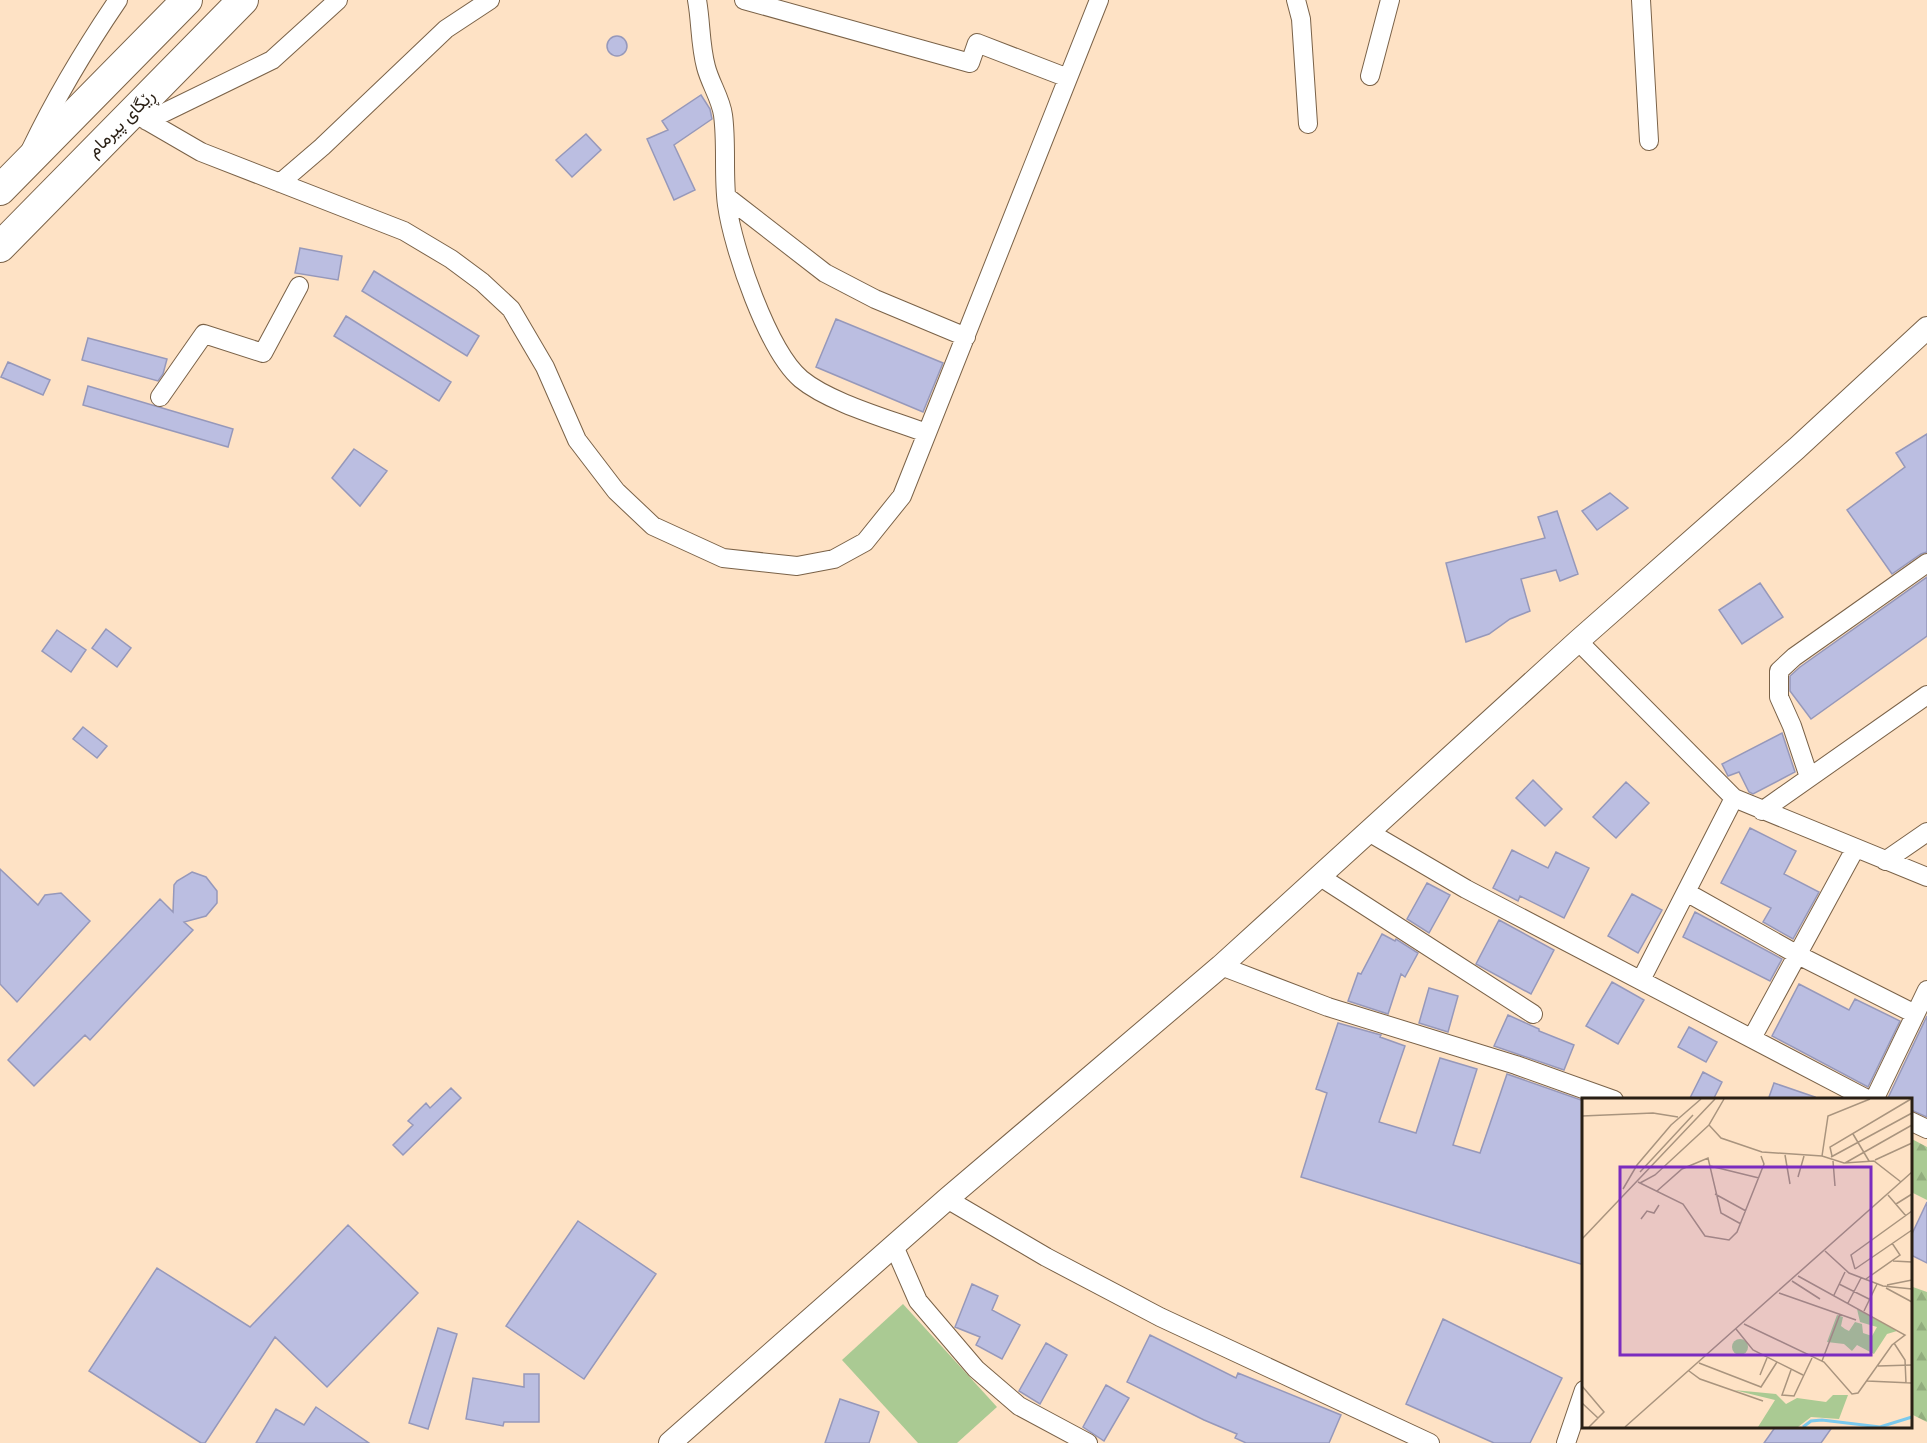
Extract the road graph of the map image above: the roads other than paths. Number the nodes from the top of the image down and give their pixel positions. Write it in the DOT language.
graph roads {
  1 [pos="118,0"];
  2 [pos="187,0"];
  3 [pos="243,0"];
  4 [pos="338,0"];
  5 [pos="490,0"];
  6 [pos="697,0"];
  7 [pos="744,0"];
  8 [pos="1099,0"];
  9 [pos="1296,0"];
  10 [pos="1390,0"];
  11 [pos="1641,0"];
  12 [pos="1370,76"];
  13 [pos="1068,78"];
  14 [pos="140,117"];
  15 [pos="1308,124"];
  16 [pos="1649,141"];
  17 [pos="23,166"];
  18 [pos="280,183"];
  19 [pos="0,190"];
  20 [pos="727,197"];
  21 [pos="0,247"];
  22 [pos="298,286"];
  23 [pos="1927,328"];
  24 [pos="966,337"];
  25 [pos="160,397"];
  26 [pos="926,433"];
  27 [pos="1927,562"];
  28 [pos="1578,641"];
  29 [pos="1927,695"];
  30 [pos="1809,777"];
  31 [pos="1734,798"];
  32 [pos="1762,811"];
  33 [pos="1367,831"];
  34 [pos="1927,832"];
  35 [pos="1855,849"];
  36 [pos="1885,861"];
  37 [pos="1319,876"];
  38 [pos="1927,877"];
  39 [pos="1686,892"];
  40 [pos="1798,955"];
  41 [pos="1221,966"];
  42 [pos="1641,980"];
  43 [pos="1927,990"];
  44 [pos="1533,1014"];
  45 [pos="1915,1014"];
  46 [pos="1752,1038"];
  47 [pos="1608,1098"];
  48 [pos="1868,1098"];
  49 [pos="1873,1098"];
  50 [pos="1912,1122"];
  51 [pos="1927,1129"];
  52 [pos="947,1199"];
  53 [pos="894,1246"];
  54 [pos="1582,1396"];
  55 [pos="670,1443"];
  56 [pos="1088,1443"];
  57 [pos="1430,1443"];
  58 [pos="1566,1443"];
  1 -- 17 [label="street"];
  2 -- 17 [label="highway"];
  3 -- 14 [label="highway, ڕێگای پیرمام"];
  4 -- 14 [label="street"];
  5 -- 18 [label="street"];
  6 -- 20 [label="street"];
  7 -- 13 [label="street"];
  8 -- 13 [label="street"];
  9 -- 15 [label="street"];
  10 -- 12 [label="street"];
  11 -- 16 [label="street"];
  13 -- 24 [label="street"];
  14 -- 18 [label="street"];
  14 -- 21 [label="highway, ڕێگای پیرمام"];
  17 -- 19 [label="highway"];
  18 -- 26 [label="street"];
  20 -- 24 [label="street"];
  20 -- 26 [label="street"];
  22 -- 25 [label="street"];
  23 -- 28 [label="street"];
  24 -- 26 [label="street"];
  27 -- 30 [label="street"];
  28 -- 31 [label="street"];
  28 -- 33 [label="street"];
  29 -- 30 [label="street"];
  30 -- 32 [label="street"];
  31 -- 32 [label="street"];
  31 -- 39 [label="street"];
  32 -- 35 [label="street"];
  33 -- 37 [label="street"];
  33 -- 42 [label="street"];
  34 -- 36 [label="street"];
  35 -- 36 [label="street"];
  35 -- 40 [label="street"];
  36 -- 38 [label="street"];
  37 -- 41 [label="street"];
  37 -- 44 [label="street"];
  39 -- 40 [label="street"];
  39 -- 42 [label="street"];
  40 -- 45 [label="street"];
  40 -- 46 [label="street"];
  41 -- 47 [label="street"];
  41 -- 52 [label="street"];
  42 -- 46 [label="street"];
  43 -- 45 [label="street"];
  45 -- 49 [label="street"];
  46 -- 48 [label="street"];
  50 -- 51 [label="street"];
  52 -- 53 [label="street"];
  52 -- 57 [label="street"];
  53 -- 55 [label="street"];
  53 -- 56 [label="street"];
  54 -- 58 [label="street"];
}
